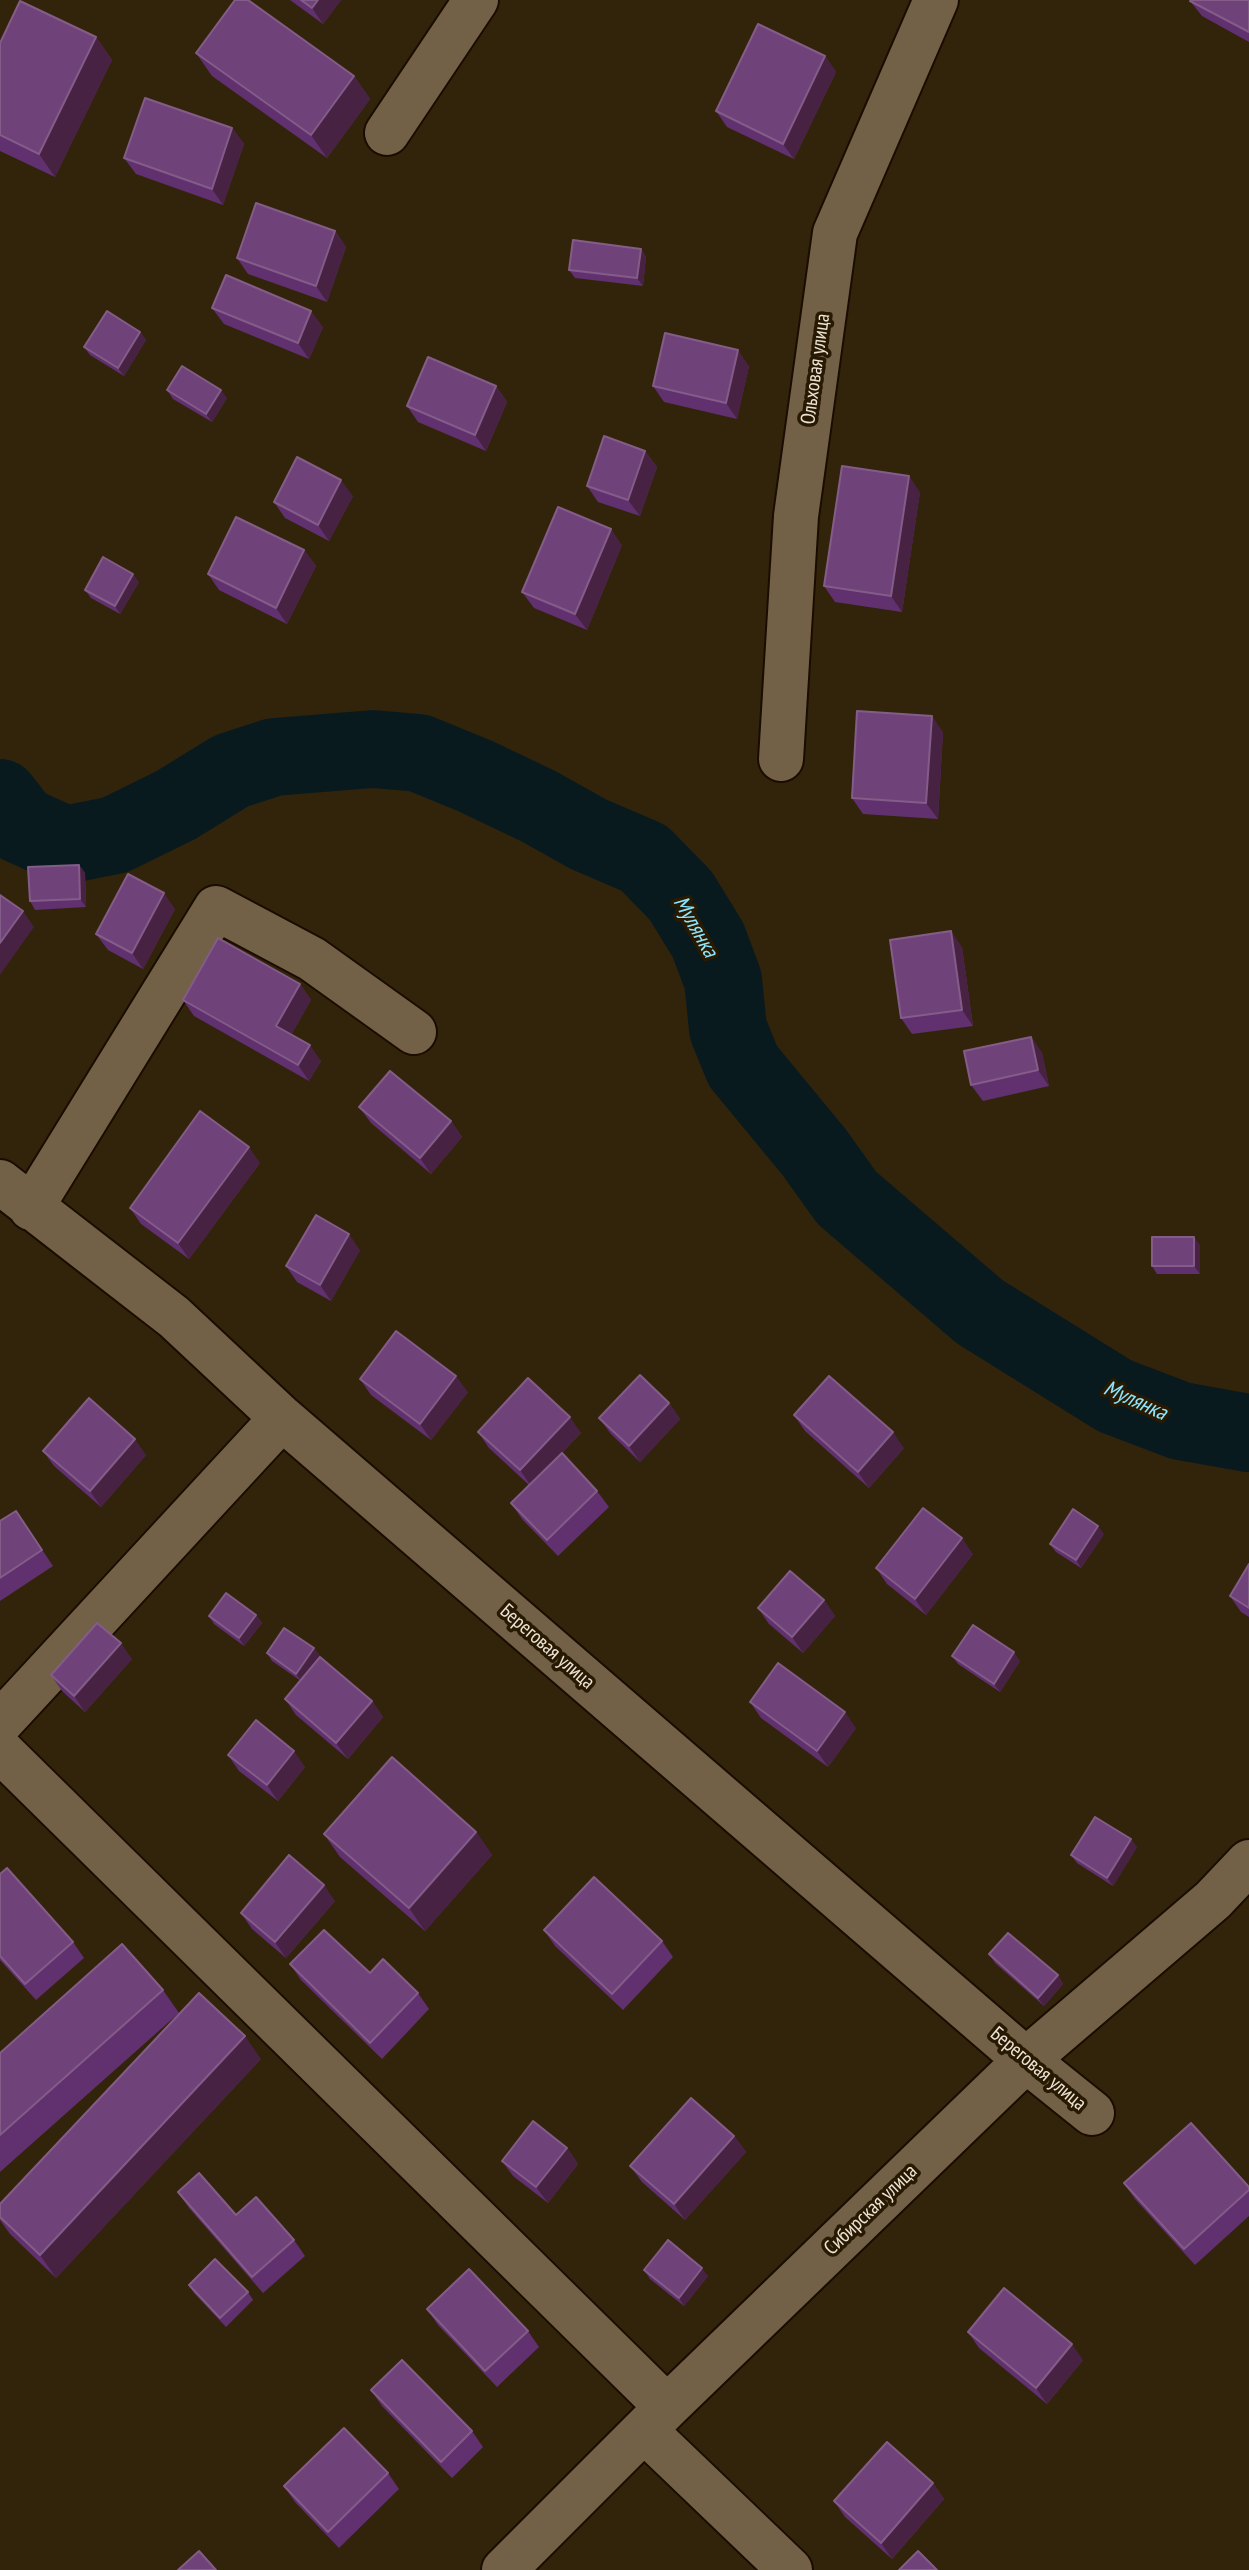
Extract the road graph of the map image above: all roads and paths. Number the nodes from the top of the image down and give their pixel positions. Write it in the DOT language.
graph roads {
  1 [pos="476,0"];
  2 [pos="936,0"];
  3 [pos="387,133"];
  4 [pos="781,759"];
  5 [pos="414,1032"];
  6 [pos="15,1195"];
  7 [pos="282,1418"];
  8 [pos="0,1723"];
  9 [pos="0,1750"];
  10 [pos="1249,1862"];
  11 [pos="1026,2060"];
  12 [pos="1092,2113"];
  13 [pos="656,2419"];
  14 [pos="504,2570"];
  15 [pos="790,2570"];
  1 -- 3 [label="street"];
  2 -- 4 [label="street, Ольховая улица"];
  5 -- 6 [label="street"];
  6 -- 7 [label="street, Береговая улица"];
  7 -- 8 [label="street"];
  7 -- 11 [label="street, Береговая улица"];
  9 -- 13 [label="street"];
  10 -- 11 [label="street, Сибирская улица"];
  11 -- 12 [label="street, Береговая улица"];
  11 -- 13 [label="street, Сибирская улица"];
  13 -- 14 [label="street, Сибирская улица"];
  13 -- 15 [label="street"];
}
